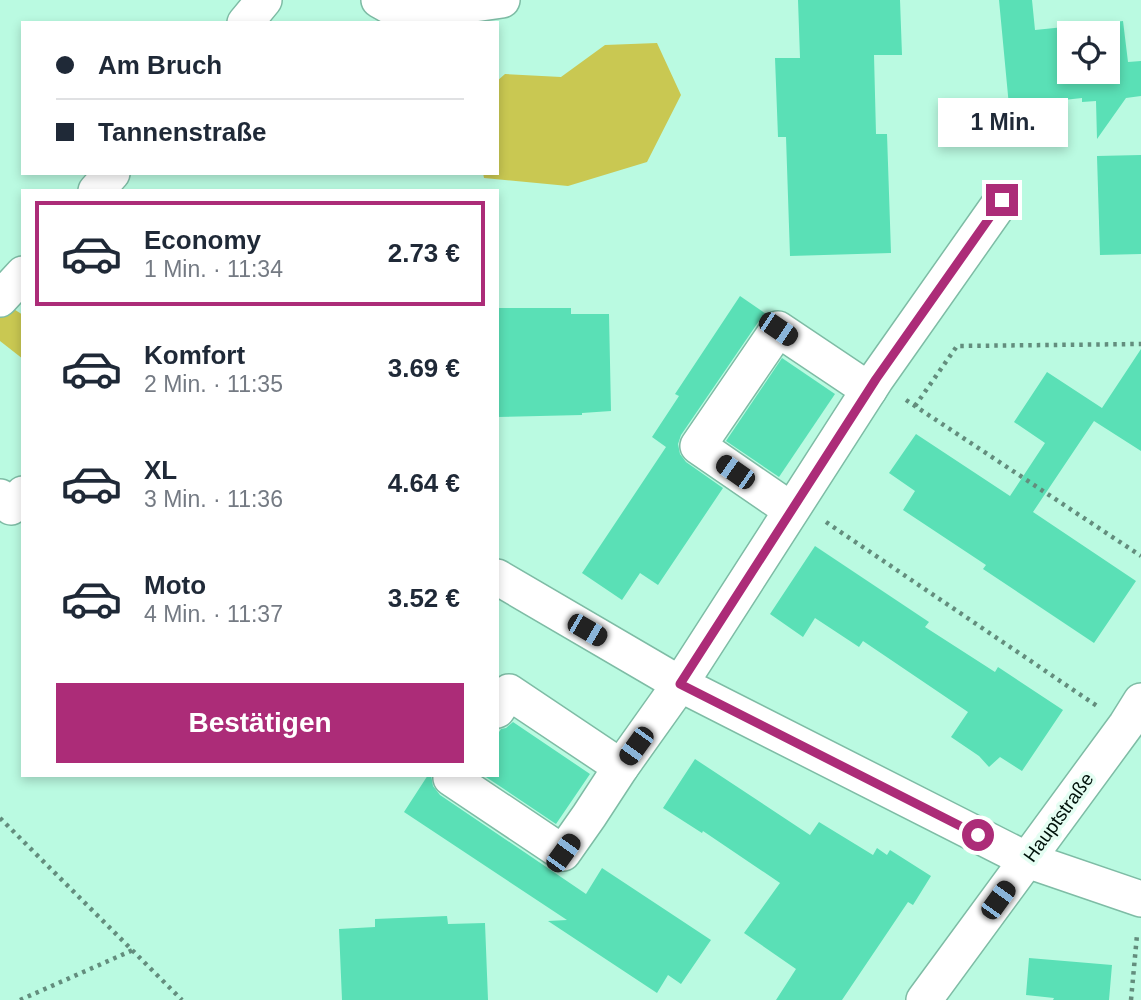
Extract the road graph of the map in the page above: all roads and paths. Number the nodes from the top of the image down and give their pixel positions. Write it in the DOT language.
graph roads {
  1 [pos="379,0"];
  2 [pos="502,0"];
  3 [pos="110,175"];
  4 [pos="98,189"];
  5 [pos="1002,200"];
  6 [pos="1141,344"];
  7 [pos="873,385"];
  8 [pos="915,407"];
  9 [pos="21,496"];
  10 [pos="0,497"];
  11 [pos="793,506"];
  12 [pos="1141,556"];
  13 [pos="499,578"];
  14 [pos="680,684"];
  15 [pos="499,707"];
  16 [pos="1133,713"];
  17 [pos="621,767"];
  18 [pos="452,777"];
  19 [pos="0,818"];
  20 [pos="1027,860"];
  21 [pos="1140,899"];
  22 [pos="133,950"];
  23 [pos="20,1000"];
  24 [pos="183,1000"];
  25 [pos="924,1000"];
  26 [pos="1131,1000"];
  1 -- 2 [label="street"];
  3 -- 4 [label="street"];
  5 -- 7 [label="street"];
  6 -- 8 [label="path"];
  7 -- 8 [label="path"];
  7 -- 11 [label="street"];
  7 -- 11 [label="street"];
  8 -- 12 [label="path"];
  9 -- 10 [label="street"];
  11 -- 14 [label="street"];
  11 -- 16 [label="path"];
  13 -- 14 [label="street"];
  14 -- 17 [label="street"];
  14 -- 20 [label="street"];
  15 -- 17 [label="street"];
  16 -- 20 [label="street, Hauptstraße"];
  17 -- 18 [label="street"];
  19 -- 22 [label="path"];
  20 -- 21 [label="street"];
  20 -- 25 [label="street, Hauptstraße"];
  21 -- 26 [label="path"];
  22 -- 23 [label="path"];
  22 -- 24 [label="path"];
}
